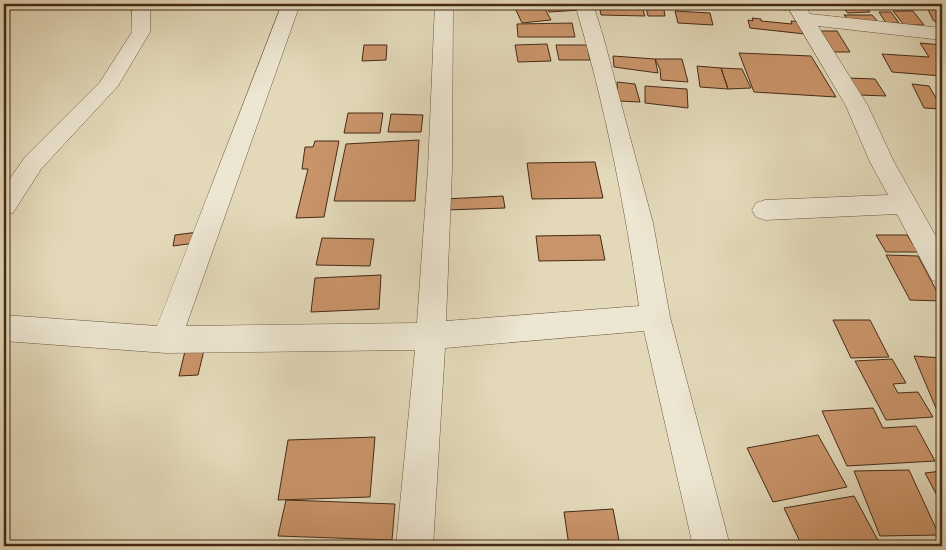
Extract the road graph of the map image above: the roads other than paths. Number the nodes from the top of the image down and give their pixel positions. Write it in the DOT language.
graph roads {
  1 [pos="141,4"];
  2 [pos="291,4"];
  3 [pos="444,4"];
  4 [pos="584,4"];
  5 [pos="800,11"];
  6 [pos="942,34"];
  7 [pos="904,204"];
  8 [pos="4,206"];
  9 [pos="765,210"];
  10 [pos="942,272"];
  11 [pos="655,317"];
  12 [pos="4,328"];
  13 [pos="431,336"];
  14 [pos="166,340"];
  15 [pos="415,546"];
  16 [pos="712,546"];
  1 -- 8 [label="street"];
  2 -- 14 [label="street"];
  3 -- 13 [label="street"];
  4 -- 11 [label="street"];
  5 -- 6 [label="street"];
  5 -- 7 [label="street"];
  7 -- 9 [label="street"];
  7 -- 10 [label="street"];
  11 -- 13 [label="street"];
  11 -- 16 [label="street"];
  12 -- 14 [label="street"];
  13 -- 14 [label="street"];
  13 -- 15 [label="street"];
}
